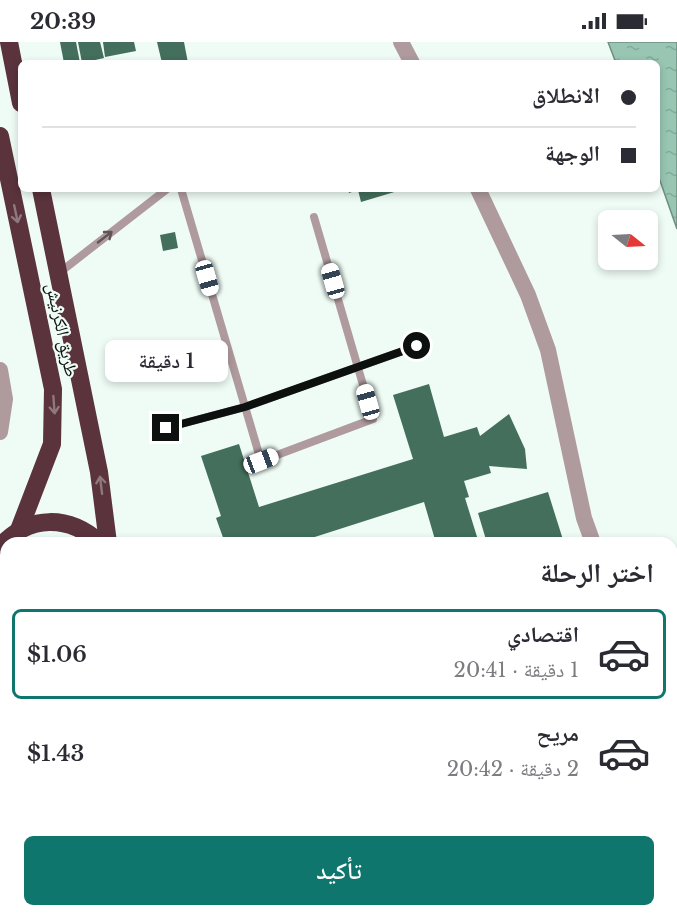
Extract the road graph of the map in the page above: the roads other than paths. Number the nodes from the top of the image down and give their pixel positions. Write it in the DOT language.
graph roads {
  1 [pos="9,42"];
  2 [pos="401,42"];
  3 [pos="410,60"];
  4 [pos="18,88"];
  5 [pos="0,136"];
  6 [pos="42,192"];
  7 [pos="163,192"];
  8 [pos="182,192"];
  9 [pos="479,192"];
  10 [pos="314,217"];
  11 [pos="59,273"];
  12 [pos="417,346"];
  13 [pos="357,367"];
  14 [pos="0,370"];
  15 [pos="245,407"];
  16 [pos="166,428"];
  17 [pos="0,432"];
  18 [pos="19,530"];
  19 [pos="11,537"];
  20 [pos="94,537"];
  21 [pos="107,537"];
  22 [pos="591,537"];
  1 -- 4 [label="highway"];
  2 -- 3 [label="street"];
  5 -- 18 [label="highway, طريق الكرنيش, one-way"];
  6 -- 11 [label="highway, طريق الكرنيش"];
  11 -- 7 [label="lane, one-way"];
  8 -- 15 [label="lane"];
  9 -- 22 [label="street"];
  10 -- 13 [label="lane"];
  21 -- 11 [label="highway, طريق الكرنيش, one-way"];
  12 -- 13 [label="lane"];
  13 -- 15 [label="lane"];
  13 -- 15 [label="lane"];
  14 -- 17 [label="street"];
  15 -- 16 [label="lane"];
  18 -- 19 [label="highway"];
  18 -- 20 [label="highway"];
}
